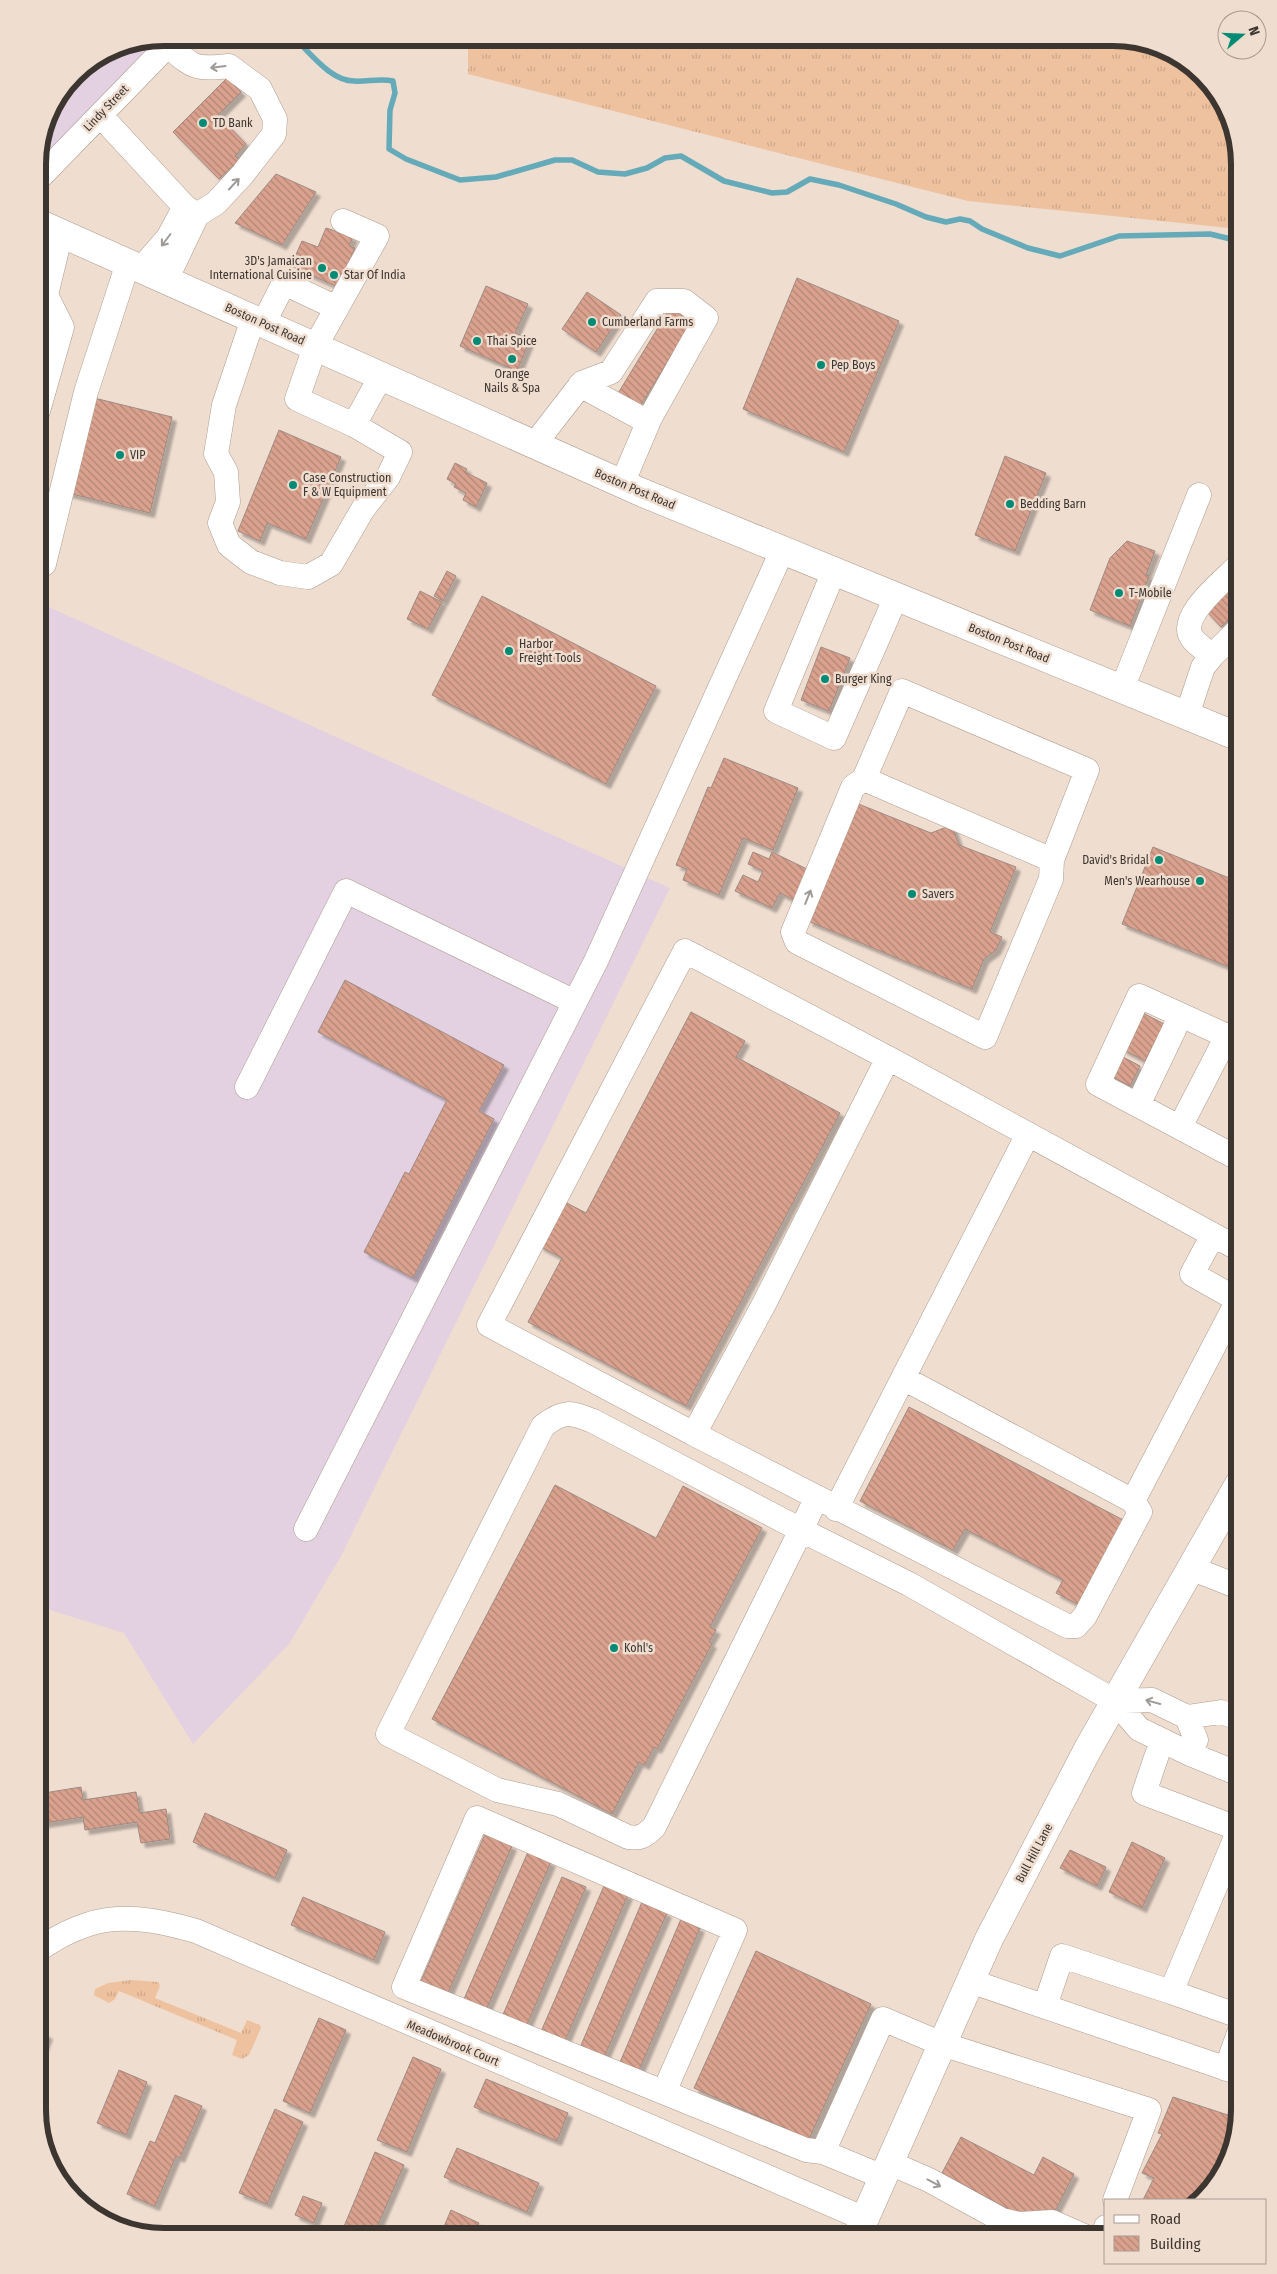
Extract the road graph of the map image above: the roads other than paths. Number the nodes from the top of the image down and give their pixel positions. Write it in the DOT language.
graph roads {
  1 [pos="166,46"];
  2 [pos="175,46"];
  3 [pos="100,115"];
  4 [pos="47,170"];
  5 [pos="191,211"];
  6 [pos="343,221"];
  7 [pos="50,228"];
  8 [pos="135,266"];
  9 [pos="47,279"];
  10 [pos="166,280"];
  11 [pos="47,297"];
  12 [pos="337,308"];
  13 [pos="258,321"];
  14 [pos="315,346"];
  15 [pos="381,376"];
  16 [pos="47,380"];
  17 [pos="580,385"];
  18 [pos="648,422"];
  19 [pos="354,425"];
  20 [pos="534,445"];
  21 [pos="622,484"];
  22 [pos="1199,495"];
  23 [pos="782,551"];
  24 [pos="47,553"];
  25 [pos="834,571"];
  26 [pos="1231,574"];
  27 [pos="896,597"];
  28 [pos="1231,638"];
  29 [pos="1212,656"];
  30 [pos="1122,688"];
  31 [pos="1188,716"];
  32 [pos="1231,733"];
  33 [pos="864,778"];
  34 [pos="1052,860"];
  35 [pos="575,1002"];
  36 [pos="1181,1015"];
  37 [pos="1231,1033"];
  38 [pos="1231,1038"];
  39 [pos="888,1058"];
  40 [pos="247,1087"];
  41 [pos="1138,1105"];
  42 [pos="1180,1127"];
  43 [pos="1028,1134"];
  44 [pos="1231,1154"];
  45 [pos="1213,1235"];
  46 [pos="1231,1244"];
  47 [pos="1231,1296"];
  48 [pos="1231,1313"];
  49 [pos="903,1378"];
  50 [pos="694,1434"];
  51 [pos="816,1499"];
  52 [pos="1133,1500"];
  53 [pos="1231,1500"];
  54 [pos="836,1509"];
  55 [pos="306,1529"];
  56 [pos="800,1530"];
  57 [pos="1193,1569"];
  58 [pos="1231,1584"];
  59 [pos="1115,1701"];
  60 [pos="1231,1715"];
  61 [pos="1187,1717"];
  62 [pos="1162,1740"];
  63 [pos="1190,1754"];
  64 [pos="1231,1770"];
  65 [pos="1231,1826"];
  66 [pos="1231,1850"];
  67 [pos="46,1944"];
  68 [pos="970,1981"];
  69 [pos="1170,1992"];
  70 [pos="1045,2006"];
  71 [pos="1231,2013"];
  72 [pos="942,2044"];
  73 [pos="1231,2070"];
  74 [pos="664,2092"];
  75 [pos="823,2152"];
  76 [pos="887,2170"];
  77 [pos="1115,2199"];
  78 [pos="861,2228"];
  79 [pos="1066,2228"];
  1 -- 3 [label="street, Lindy Street"];
  5 -- 2 [label="street, one-way"];
  3 -- 4 [label="street, Lindy Street"];
  3 -- 5 [label="street"];
  5 -- 8 [label="street, one-way"];
  5 -- 10 [label="street"];
  6 -- 12 [label="street"];
  7 -- 8 [label="main road, Boston Post Road"];
  7 -- 9 [label="street"];
  8 -- 10 [label="main road, Boston Post Road"];
  8 -- 24 [label="street"];
  10 -- 13 [label="main road, Boston Post Road"];
  11 -- 16 [label="street"];
  12 -- 13 [label="street"];
  12 -- 14 [label="street"];
  13 -- 14 [label="main road, Boston Post Road"];
  13 -- 19 [label="street"];
  14 -- 15 [label="main road, Boston Post Road"];
  14 -- 19 [label="street"];
  15 -- 19 [label="street"];
  15 -- 20 [label="main road, Boston Post Road"];
  17 -- 18 [label="street"];
  17 -- 18 [label="street"];
  17 -- 20 [label="street"];
  18 -- 21 [label="street"];
  20 -- 21 [label="main road, Boston Post Road"];
  21 -- 23 [label="main road, Boston Post Road"];
  22 -- 30 [label="street"];
  23 -- 25 [label="main road, Boston Post Road"];
  23 -- 35 [label="street"];
  25 -- 27 [label="main road, Boston Post Road"];
  25 -- 27 [label="street"];
  26 -- 29 [label="street"];
  27 -- 30 [label="main road, Boston Post Road"];
  28 -- 29 [label="street"];
  29 -- 31 [label="street"];
  30 -- 31 [label="main road, Boston Post Road"];
  31 -- 32 [label="main road, Boston Post Road"];
  33 -- 34 [label="street"];
  33 -- 34 [label="street"];
  34 -- 33 [label="street, one-way"];
  35 -- 40 [label="street"];
  35 -- 55 [label="street"];
  36 -- 37 [label="street"];
  36 -- 41 [label="street"];
  36 -- 41 [label="street"];
  38 -- 42 [label="street"];
  39 -- 43 [label="street"];
  39 -- 50 [label="street"];
  39 -- 50 [label="street"];
  41 -- 42 [label="street"];
  42 -- 44 [label="street"];
  43 -- 45 [label="street"];
  43 -- 49 [label="street"];
  45 -- 46 [label="street"];
  45 -- 47 [label="street"];
  48 -- 52 [label="street"];
  49 -- 52 [label="street"];
  49 -- 54 [label="street"];
  50 -- 51 [label="street"];
  51 -- 54 [label="street"];
  51 -- 56 [label="street"];
  52 -- 54 [label="street"];
  53 -- 57 [label="main road, Bull Hill Lane"];
  56 -- 56 [label="street"];
  56 -- 59 [label="street"];
  57 -- 58 [label="street"];
  57 -- 59 [label="main road, Bull Hill Lane"];
  61 -- 59 [label="street, one-way"];
  59 -- 62 [label="street"];
  59 -- 68 [label="main road, Bull Hill Lane"];
  60 -- 61 [label="street"];
  61 -- 63 [label="street"];
  62 -- 63 [label="street"];
  62 -- 65 [label="street"];
  63 -- 64 [label="street"];
  66 -- 69 [label="street"];
  67 -- 78 [label="street, Meadowbrook Court"];
  68 -- 70 [label="street"];
  68 -- 72 [label="main road, Bull Hill Lane"];
  69 -- 70 [label="street"];
  69 -- 71 [label="street"];
  70 -- 73 [label="street"];
  72 -- 75 [label="street"];
  72 -- 76 [label="main road, Bull Hill Lane"];
  72 -- 77 [label="street"];
  74 -- 74 [label="street"];
  74 -- 75 [label="street"];
  75 -- 76 [label="street"];
  76 -- 78 [label="main road, Bull Hill Lane"];
  76 -- 79 [label="street, one-way"];
}
